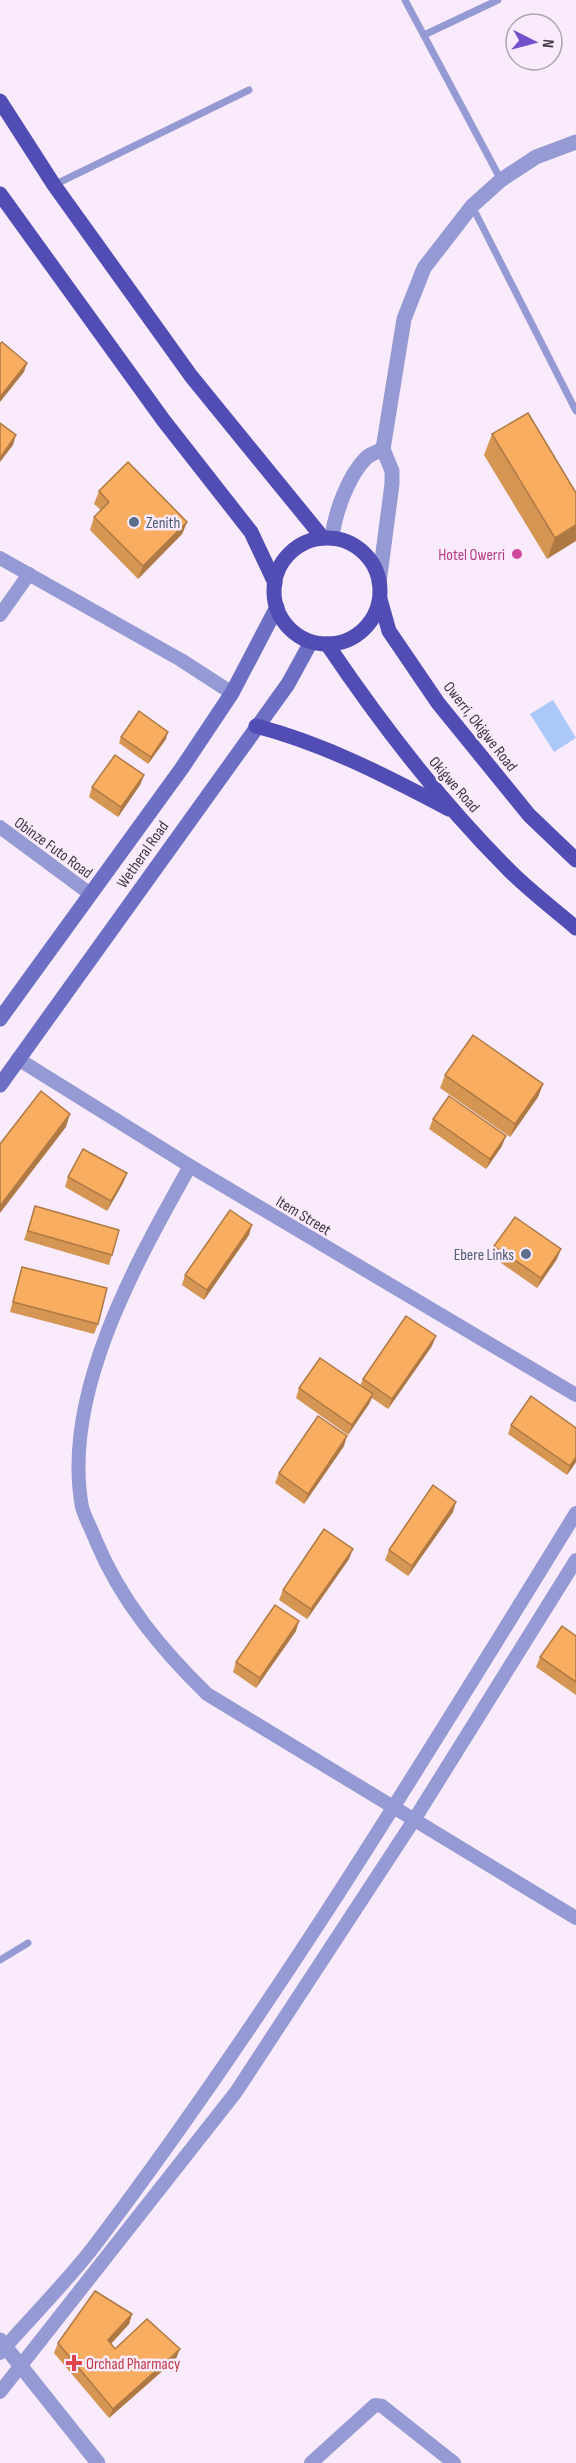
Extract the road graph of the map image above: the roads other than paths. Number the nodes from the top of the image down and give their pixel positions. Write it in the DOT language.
graph roads {
  1 [pos="405,0"];
  2 [pos="498,0"];
  3 [pos="424,35"];
  4 [pos="249,90"];
  5 [pos="0,101"];
  6 [pos="576,142"];
  7 [pos="501,180"];
  8 [pos="54,185"];
  9 [pos="0,194"];
  10 [pos="472,206"];
  11 [pos="576,411"];
  12 [pos="383,449"];
  13 [pos="327,538"];
  14 [pos="0,558"];
  15 [pos="29,574"];
  16 [pos="275,583"];
  17 [pos="380,591"];
  18 [pos="277,607"];
  19 [pos="0,615"];
  20 [pos="311,642"];
  21 [pos="327,645"];
  22 [pos="232,693"];
  23 [pos="256,726"];
  24 [pos="455,812"];
  25 [pos="0,827"];
  26 [pos="576,860"];
  27 [pos="89,893"];
  28 [pos="576,928"];
  29 [pos="0,1019"];
  30 [pos="18,1059"];
  31 [pos="0,1085"];
  32 [pos="190,1166"];
  33 [pos="576,1395"];
  34 [pos="576,1513"];
  35 [pos="576,1560"];
  36 [pos="393,1809"];
  37 [pos="414,1820"];
  38 [pos="576,1918"];
  39 [pos="28,1943"];
  40 [pos="0,1960"];
  41 [pos="2,2347"];
  42 [pos="21,2366"];
  43 [pos="0,2392"];
  44 [pos="98,2463"];
  45 [pos="311,2463"];
  46 [pos="454,2463"];
  1 -- 3 [label="lane"];
  2 -- 3 [label="lane"];
  3 -- 7 [label="lane"];
  4 -- 8 [label="lane"];
  5 -- 8 [label="main road"];
  6 -- 7 [label="street"];
  7 -- 10 [label="street"];
  8 -- 13 [label="main road"];
  9 -- 16 [label="main road"];
  10 -- 11 [label="lane"];
  10 -- 12 [label="street"];
  12 -- 13 [label="street"];
  12 -- 17 [label="street"];
  13 -- 16 [label="main road"];
  13 -- 17 [label="main road"];
  14 -- 15 [label="street"];
  15 -- 19 [label="street"];
  15 -- 22 [label="street"];
  16 -- 18 [label="main road"];
  17 -- 21 [label="main road"];
  17 -- 26 [label="main road, Owerri, Okigwe Road"];
  18 -- 20 [label="main road"];
  18 -- 22 [label="main road, Wetheral Road"];
  20 -- 21 [label="main road"];
  20 -- 23 [label="main road, Wetheral Road"];
  21 -- 24 [label="main road, Okigwe Road"];
  22 -- 27 [label="main road, Wetheral Road"];
  23 -- 24 [label="main road"];
  23 -- 30 [label="main road, Wetheral Road"];
  24 -- 28 [label="main road, Okigwe Road"];
  25 -- 27 [label="street, Obinze Futo Road"];
  27 -- 29 [label="main road, Wetheral Road"];
  30 -- 31 [label="main road, Wetheral Road"];
  30 -- 32 [label="street, Item Street"];
  32 -- 33 [label="street, Item Street"];
  32 -- 36 [label="street"];
  34 -- 36 [label="street"];
  35 -- 37 [label="street"];
  36 -- 37 [label="street"];
  36 -- 41 [label="street"];
  37 -- 38 [label="street"];
  37 -- 42 [label="street"];
  39 -- 40 [label="lane"];
  41 -- 42 [label="street"];
  42 -- 43 [label="street"];
  42 -- 44 [label="street"];
  45 -- 46 [label="street"];
}
